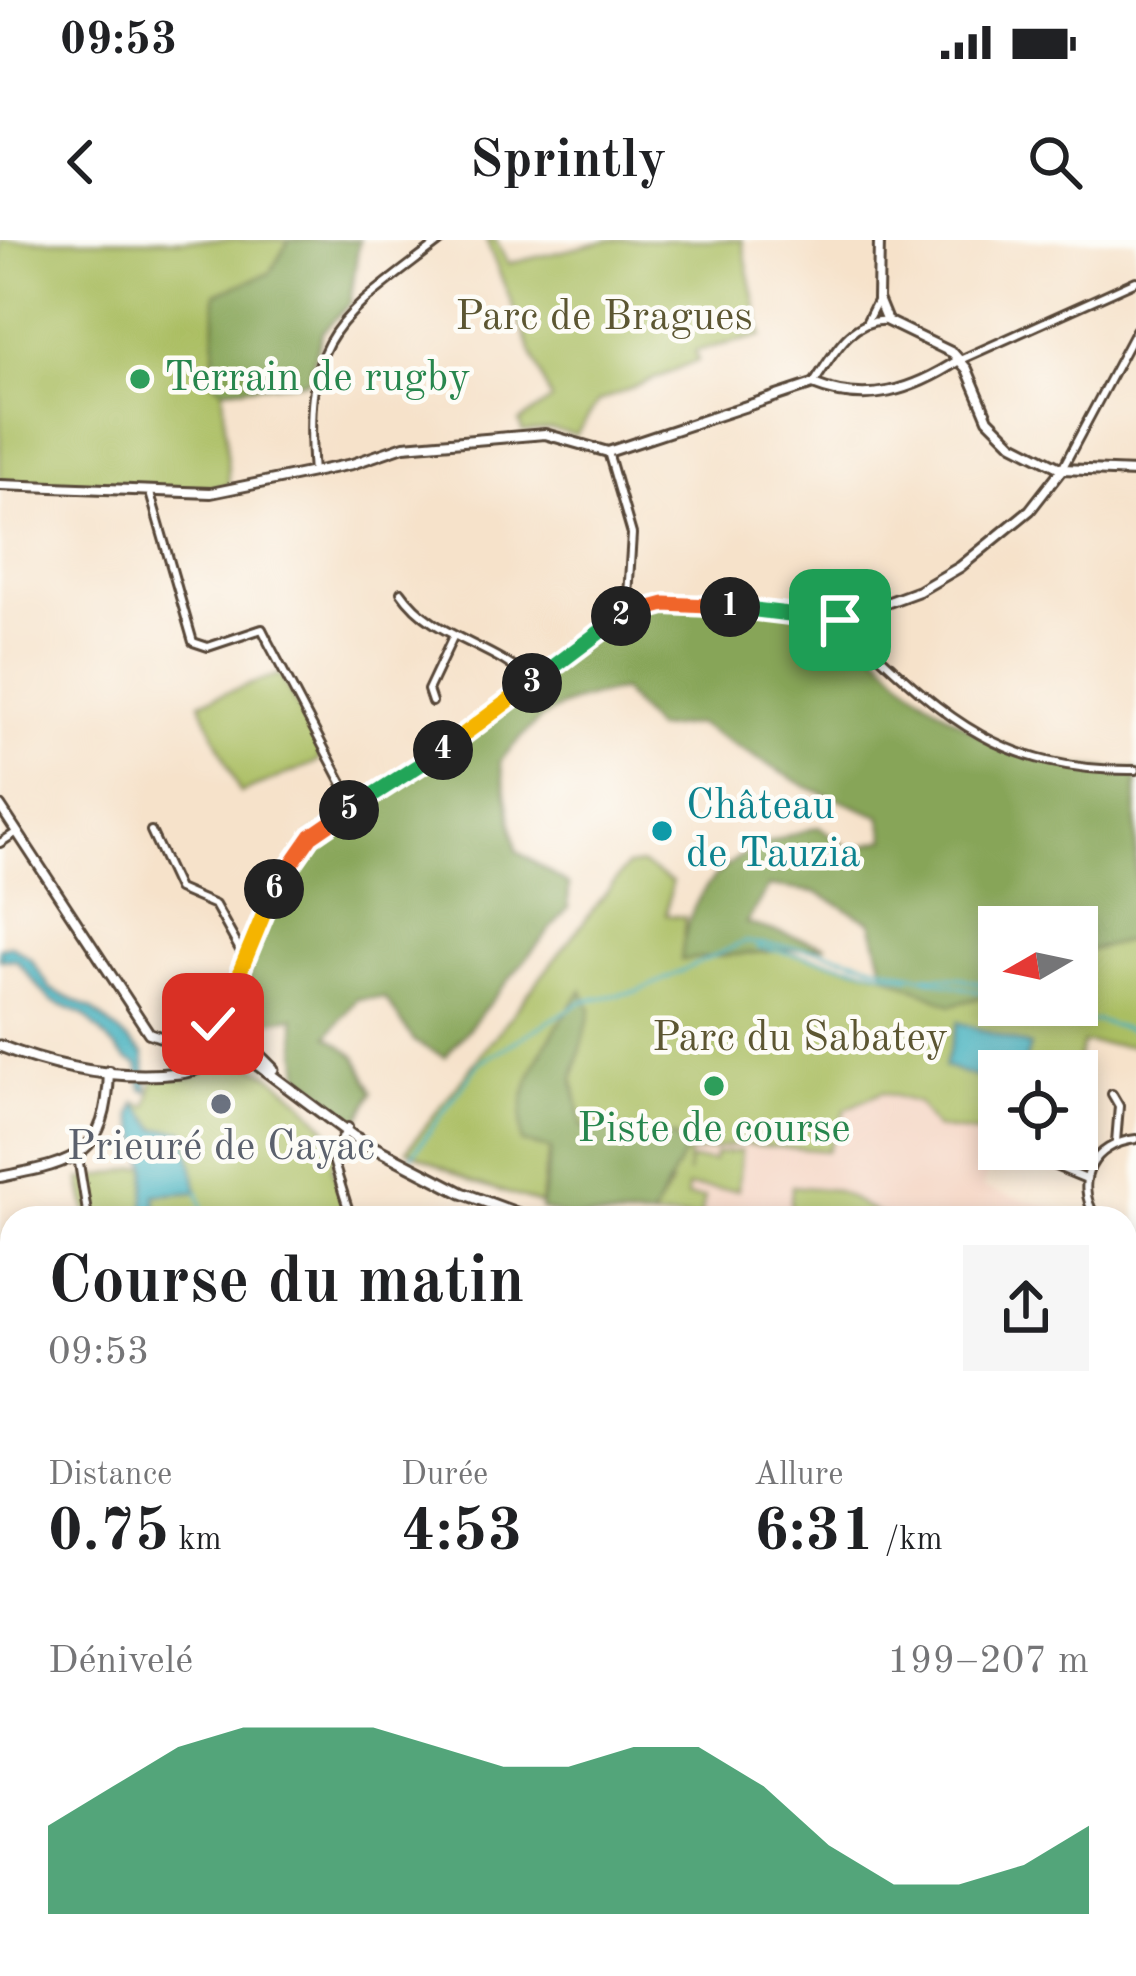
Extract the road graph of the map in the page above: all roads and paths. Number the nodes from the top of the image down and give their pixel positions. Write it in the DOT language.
graph roads {
  1 [pos="442,240"];
  2 [pos="879,240"];
  3 [pos="1136,280"];
  4 [pos="878,299"];
  5 [pos="867,320"];
  6 [pos="887,321"];
  7 [pos="1136,330"];
  8 [pos="959,360"];
  9 [pos="813,384"];
  10 [pos="608,452"];
  11 [pos="1062,469"];
  12 [pos="313,472"];
  13 [pos="1136,472"];
  14 [pos="0,485"];
  15 [pos="151,493"];
  16 [pos="401,592"];
  17 [pos="627,612"];
  18 [pos="840,620"];
  19 [pos="454,635"];
  20 [pos="533,683"];
  21 [pos="432,701"];
  22 [pos="1136,770"];
  23 [pos="0,806"];
  24 [pos="355,806"];
  25 [pos="151,831"];
  26 [pos="18,832"];
  27 [pos="0,843"];
  28 [pos="244,959"];
  29 [pos="238,1024"];
  30 [pos="224,1030"];
  31 [pos="0,1046"];
  32 [pos="226,1050"];
  33 [pos="247,1050"];
  34 [pos="109,1071"];
  35 [pos="1112,1094"];
  36 [pos="346,1129"];
  37 [pos="1136,1139"];
  38 [pos="1116,1142"];
  39 [pos="78,1157"];
  40 [pos="1065,1170"];
  41 [pos="0,1177"];
  42 [pos="1084,1178"];
  43 [pos="86,1206"];
  44 [pos="347,1206"];
  45 [pos="497,1206"];
  46 [pos="1090,1206"];
  1 -- 12 [label="street"];
  2 -- 4 [label="street"];
  3 -- 8 [label="street"];
  4 -- 5 [label="street"];
  4 -- 6 [label="street"];
  5 -- 6 [label="street"];
  5 -- 9 [label="street"];
  6 -- 8 [label="street"];
  7 -- 11 [label="street"];
  8 -- 9 [label="street"];
  8 -- 11 [label="street"];
  9 -- 10 [label="street"];
  10 -- 12 [label="street"];
  10 -- 17 [label="street"];
  11 -- 13 [label="street"];
  11 -- 18 [label="street"];
  12 -- 15 [label="street"];
  14 -- 15 [label="street"];
  15 -- 24 [label="street"];
  16 -- 19 [label="street"];
  17 -- 18 [label="street"];
  17 -- 20 [label="street"];
  18 -- 22 [label="street"];
  19 -- 20 [label="street"];
  19 -- 21 [label="street"];
  20 -- 24 [label="street"];
  23 -- 26 [label="street"];
  24 -- 28 [label="street"];
  25 -- 28 [label="street"];
  26 -- 27 [label="street"];
  26 -- 30 [label="street"];
  28 -- 29 [label="street"];
  29 -- 30 [label="main road"];
  29 -- 33 [label="main road"];
  30 -- 32 [label="main road"];
  31 -- 34 [label="main road"];
  32 -- 33 [label="main road"];
  32 -- 34 [label="main road"];
  33 -- 36 [label="main road"];
  34 -- 39 [label="street"];
  35 -- 38 [label="street"];
  36 -- 44 [label="street"];
  36 -- 45 [label="main road"];
  37 -- 38 [label="street"];
  38 -- 42 [label="street"];
  39 -- 41 [label="street"];
  39 -- 43 [label="street"];
  40 -- 42 [label="street"];
  42 -- 46 [label="street"];
}
